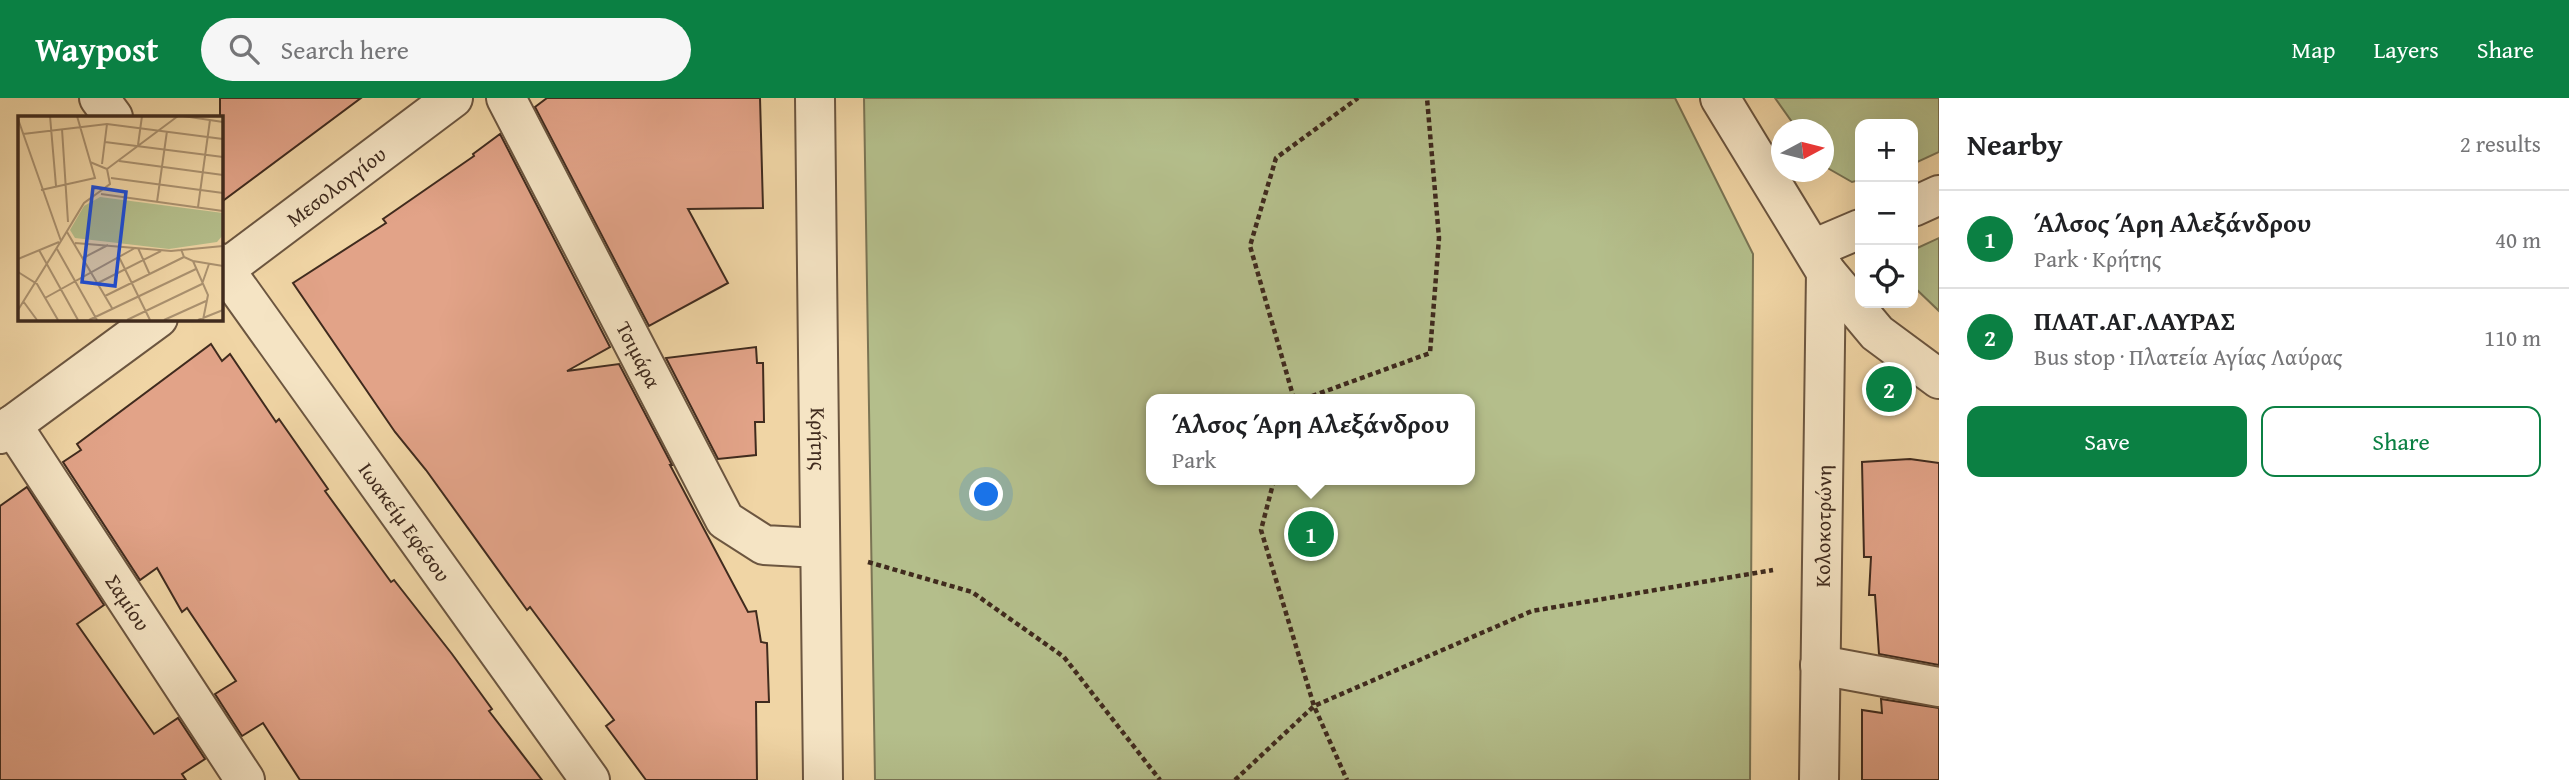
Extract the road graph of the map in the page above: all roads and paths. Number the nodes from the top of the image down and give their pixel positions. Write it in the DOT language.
graph roads {
  1 [pos="99,98"];
  2 [pos="453,98"];
  3 [pos="506,98"];
  4 [pos="815,98"];
  5 [pos="1358,98"];
  6 [pos="1427,98"];
  7 [pos="1720,98"];
  8 [pos="112,116"];
  9 [pos="1939,195"];
  10 [pos="1918,205"];
  11 [pos="1855,233"];
  12 [pos="1820,261"];
  13 [pos="222,269"];
  14 [pos="156,320"];
  15 [pos="1939,379"];
  16 [pos="1293,394"];
  17 [pos="1318,394"];
  18 [pos="6,430"];
  19 [pos="1273,485"];
  20 [pos="819,548"];
  21 [pos="1823,562"];
  22 [pos="1821,665"];
  23 [pos="1939,687"];
  24 [pos="1314,706"];
  25 [pos="245,780"];
  26 [pos="590,780"];
  27 [pos="823,780"];
  28 [pos="1160,780"];
  29 [pos="1235,780"];
  30 [pos="1348,780"];
  31 [pos="1819,780"];
  1 -- 8 [label="street"];
  2 -- 13 [label="street, Μεσολογγίου"];
  3 -- 20 [label="street, Τσιμάρα"];
  4 -- 20 [label="street, Κρήτης"];
  5 -- 16 [label="path"];
  6 -- 17 [label="path"];
  7 -- 12 [label="street"];
  9 -- 10 [label="street"];
  11 -- 12 [label="street"];
  12 -- 15 [label="street"];
  12 -- 21 [label="street, Κολοκοτρώνη"];
  13 -- 26 [label="street, Ιωακείμ Εφέσου"];
  14 -- 18 [label="street"];
  18 -- 25 [label="street, Σαμίου"];
  19 -- 24 [label="path"];
  20 -- 27 [label="street, Κρήτης"];
  20 -- 28 [label="path"];
  21 -- 22 [label="street, Κολοκοτρώνη"];
  21 -- 24 [label="path"];
  22 -- 23 [label="street"];
  22 -- 31 [label="street, Κολοκοτρώνη"];
  24 -- 29 [label="path"];
  24 -- 30 [label="path"];
}
